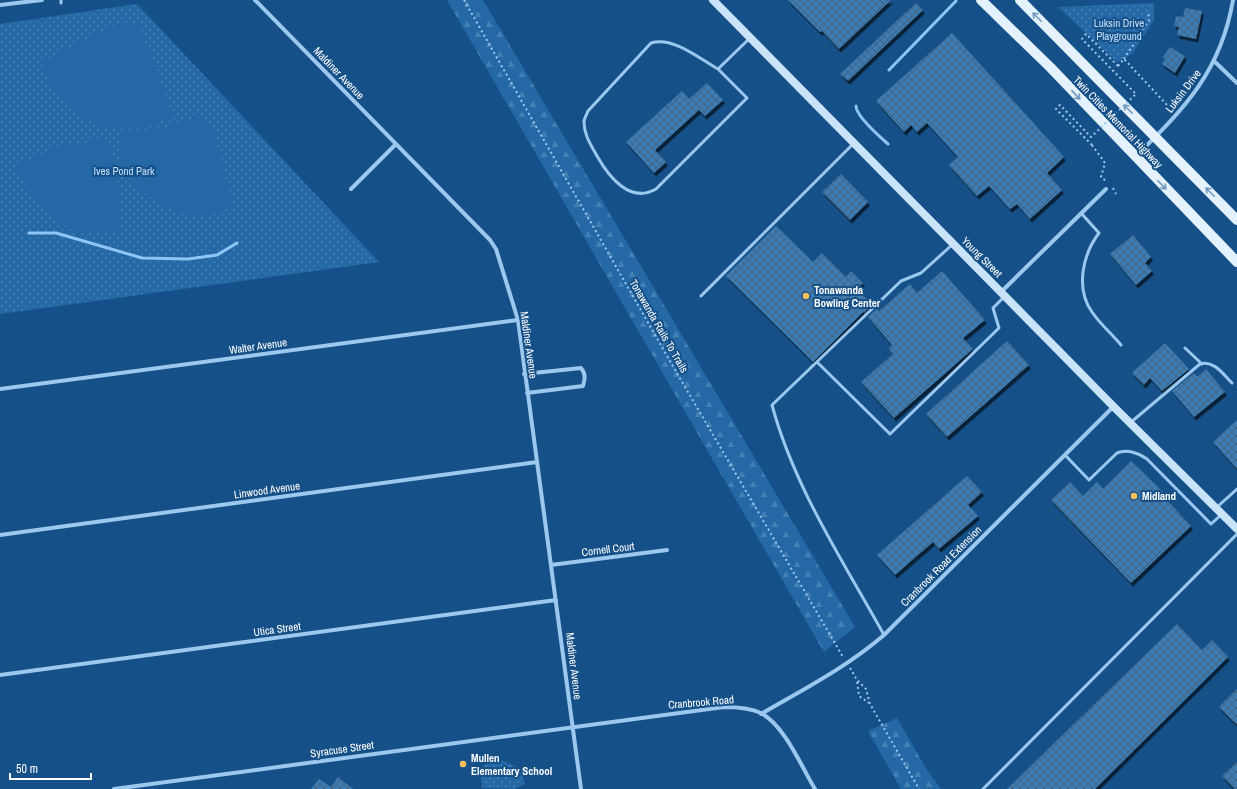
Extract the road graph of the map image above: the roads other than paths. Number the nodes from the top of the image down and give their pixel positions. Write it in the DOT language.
graph roads {
  1 [pos="42,0"];
  2 [pos="255,0"];
  3 [pos="713,0"];
  4 [pos="981,0"];
  5 [pos="1020,0"];
  6 [pos="1233,0"];
  7 [pos="0,5"];
  8 [pos="750,38"];
  9 [pos="1214,61"];
  10 [pos="718,70"];
  11 [pos="1237,83"];
  12 [pos="1155,137"];
  13 [pos="396,144"];
  14 [pos="854,144"];
  15 [pos="1135,157"];
  16 [pos="351,189"];
  17 [pos="1106,189"];
  18 [pos="1081,213"];
  19 [pos="1237,220"];
  20 [pos="953,244"];
  21 [pos="1237,262"];
  22 [pos="1003,294"];
  23 [pos="701,296"];
  24 [pos="518,320"];
  25 [pos="1121,345"];
  26 [pos="1185,348"];
  27 [pos="817,362"];
  28 [pos="1202,364"];
  29 [pos="524,374"];
  30 [pos="1232,383"];
  31 [pos="0,389"];
  32 [pos="527,394"];
  33 [pos="1114,407"];
  34 [pos="1130,423"];
  35 [pos="1065,455"];
  36 [pos="537,462"];
  37 [pos="1237,489"];
  38 [pos="1219,511"];
  39 [pos="1237,529"];
  40 [pos="1237,534"];
  41 [pos="0,535"];
  42 [pos="667,550"];
  43 [pos="551,565"];
  44 [pos="556,600"];
  45 [pos="884,635"];
  46 [pos="0,675"];
  47 [pos="761,714"];
  48 [pos="572,727"];
  49 [pos="114,789"];
  50 [pos="581,789"];
  51 [pos="815,789"];
  52 [pos="982,789"];
  1 -- 7 [label="street"];
  2 -- 13 [label="street, Maldiner Avenue"];
  3 -- 8 [label="street, Young Street"];
  4 -- 15 [label="main road, Twin Cities Memorial Highway, one-way"];
  12 -- 5 [label="main road, Twin Cities Memorial Highway, one-way"];
  6 -- 9 [label="street, Luksin Drive"];
  8 -- 10 [label="lane"];
  8 -- 14 [label="street, Young Street"];
  9 -- 11 [label="street"];
  9 -- 12 [label="street, Luksin Drive"];
  10 -- 10 [label="lane"];
  12 -- 15 [label="street, Luksin Drive"];
  19 -- 12 [label="main road, Twin Cities Memorial Highway, one-way"];
  13 -- 16 [label="street"];
  13 -- 24 [label="street, Maldiner Avenue"];
  14 -- 20 [label="street, Young Street"];
  14 -- 23 [label="lane"];
  15 -- 21 [label="main road, Twin Cities Memorial Highway, one-way"];
  17 -- 18 [label="street"];
  18 -- 22 [label="street"];
  18 -- 25 [label="lane"];
  20 -- 22 [label="street, Young Street"];
  20 -- 27 [label="lane"];
  22 -- 27 [label="lane"];
  22 -- 33 [label="street, Young Street"];
  24 -- 29 [label="street, Maldiner Avenue"];
  24 -- 31 [label="street, Walter Avenue"];
  26 -- 28 [label="lane"];
  27 -- 45 [label="lane"];
  28 -- 30 [label="lane"];
  28 -- 34 [label="lane"];
  29 -- 32 [label="street, Maldiner Avenue"];
  29 -- 32 [label="street"];
  32 -- 36 [label="street, Maldiner Avenue"];
  33 -- 34 [label="street, Young Street"];
  33 -- 35 [label="street, Cranbrook Road Extension"];
  34 -- 38 [label="street, Young Street"];
  35 -- 38 [label="lane"];
  35 -- 45 [label="street, Cranbrook Road Extension"];
  36 -- 41 [label="street, Linwood Avenue"];
  36 -- 43 [label="street, Maldiner Avenue"];
  37 -- 38 [label="lane"];
  38 -- 39 [label="street, Young Street"];
  40 -- 52 [label="lane"];
  42 -- 43 [label="street, Cornell Court"];
  43 -- 44 [label="street, Maldiner Avenue"];
  44 -- 46 [label="street, Utica Street"];
  44 -- 48 [label="street, Maldiner Avenue"];
  45 -- 47 [label="street, Cranbrook Road Extension"];
  47 -- 48 [label="street, Cranbrook Road"];
  47 -- 51 [label="street, Cranbrook Road"];
  48 -- 49 [label="street, Syracuse Street"];
  48 -- 50 [label="street, Maldiner Avenue"];
}
